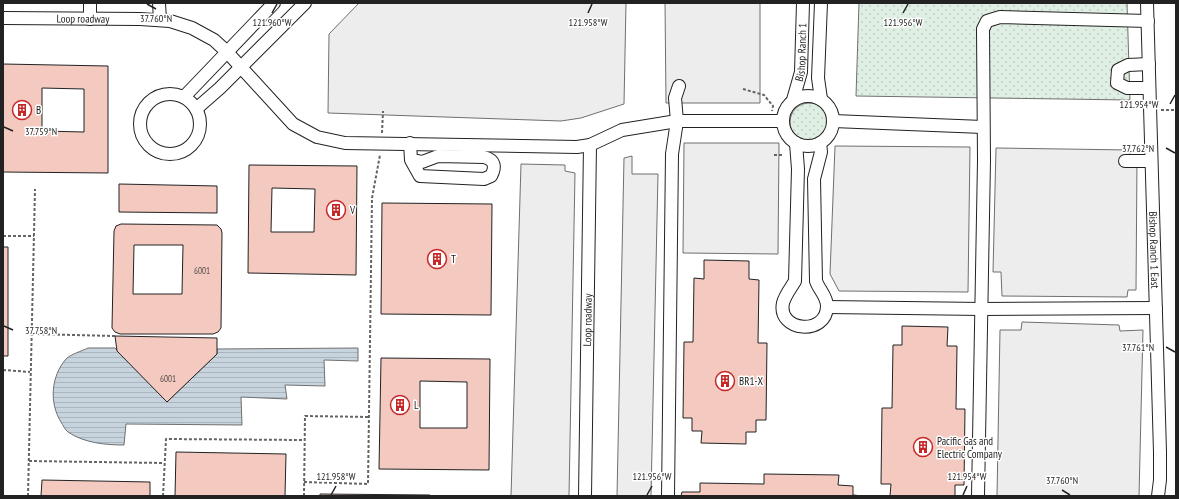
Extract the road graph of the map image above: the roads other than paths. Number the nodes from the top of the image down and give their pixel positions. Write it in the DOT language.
graph roads {
  1 [pos="90,3"];
  2 [pos="159,3"];
  3 [pos="274,3"];
  4 [pos="305,3"];
  5 [pos="803,3"];
  6 [pos="821,3"];
  7 [pos="1147,3"];
  8 [pos="3,18"];
  9 [pos="90,20"];
  10 [pos="160,20"];
  11 [pos="1148,21"];
  12 [pos="227,52"];
  13 [pos="1149,64"];
  14 [pos="241,66"];
  15 [pos="679,86"];
  16 [pos="1149,88"];
  17 [pos="184,97"];
  18 [pos="821,99"];
  19 [pos="793,100"];
  20 [pos="196,109"];
  21 [pos="677,120"];
  22 [pos="783,121"];
  23 [pos="833,121"];
  24 [pos="983,127"];
  25 [pos="410,143"];
  26 [pos="796,143"];
  27 [pos="820,143"];
  28 [pos="590,145"];
  29 [pos="411,160"];
  30 [pos="1125,161"];
  31 [pos="1151,161"];
  32 [pos="827,307"];
  33 [pos="1156,308"];
  34 [pos="982,309"];
  35 [pos="585,496"];
  36 [pos="668,496"];
  37 [pos="978,496"];
  38 [pos="1158,496"];
  1 -- 9 [label="street"];
  2 -- 10 [label="street"];
  3 -- 12 [label="street"];
  4 -- 14 [label="street"];
  5 -- 19 [label="street, Bishop Ranch 1"];
  6 -- 18 [label="street, Bishop Ranch 1"];
  7 -- 11 [label="street, Bishop Ranch 1 East"];
  8 -- 9 [label="street, Loop roadway"];
  9 -- 10 [label="street, Loop roadway"];
  10 -- 12 [label="street, Loop roadway"];
  11 -- 13 [label="street, Bishop Ranch 1 East"];
  11 -- 24 [label="street"];
  12 -- 14 [label="street, Loop roadway"];
  12 -- 17 [label="street"];
  13 -- 16 [label="street, Bishop Ranch 1 East"];
  13 -- 16 [label="street"];
  14 -- 20 [label="street"];
  14 -- 25 [label="street, Loop roadway"];
  15 -- 21 [label="street"];
  16 -- 31 [label="street, Bishop Ranch 1 East"];
  17 -- 20 [label="street"];
  17 -- 20 [label="street"];
  18 -- 19 [label="street"];
  18 -- 23 [label="street"];
  19 -- 22 [label="street"];
  21 -- 22 [label="street, Loop roadway"];
  21 -- 28 [label="street, Loop roadway"];
  21 -- 36 [label="street"];
  22 -- 26 [label="street"];
  23 -- 24 [label="street"];
  23 -- 27 [label="street"];
  24 -- 34 [label="street"];
  25 -- 28 [label="street, Loop roadway"];
  25 -- 29 [label="street"];
  26 -- 27 [label="street"];
  26 -- 32 [label="street"];
  27 -- 32 [label="street"];
  28 -- 35 [label="street, Loop roadway"];
  29 -- 29 [label="street"];
  30 -- 31 [label="street"];
  31 -- 33 [label="street, Bishop Ranch 1 East"];
  32 -- 34 [label="street"];
  33 -- 34 [label="street"];
  33 -- 38 [label="street, Bishop Ranch 1 East"];
  34 -- 37 [label="street"];
}
